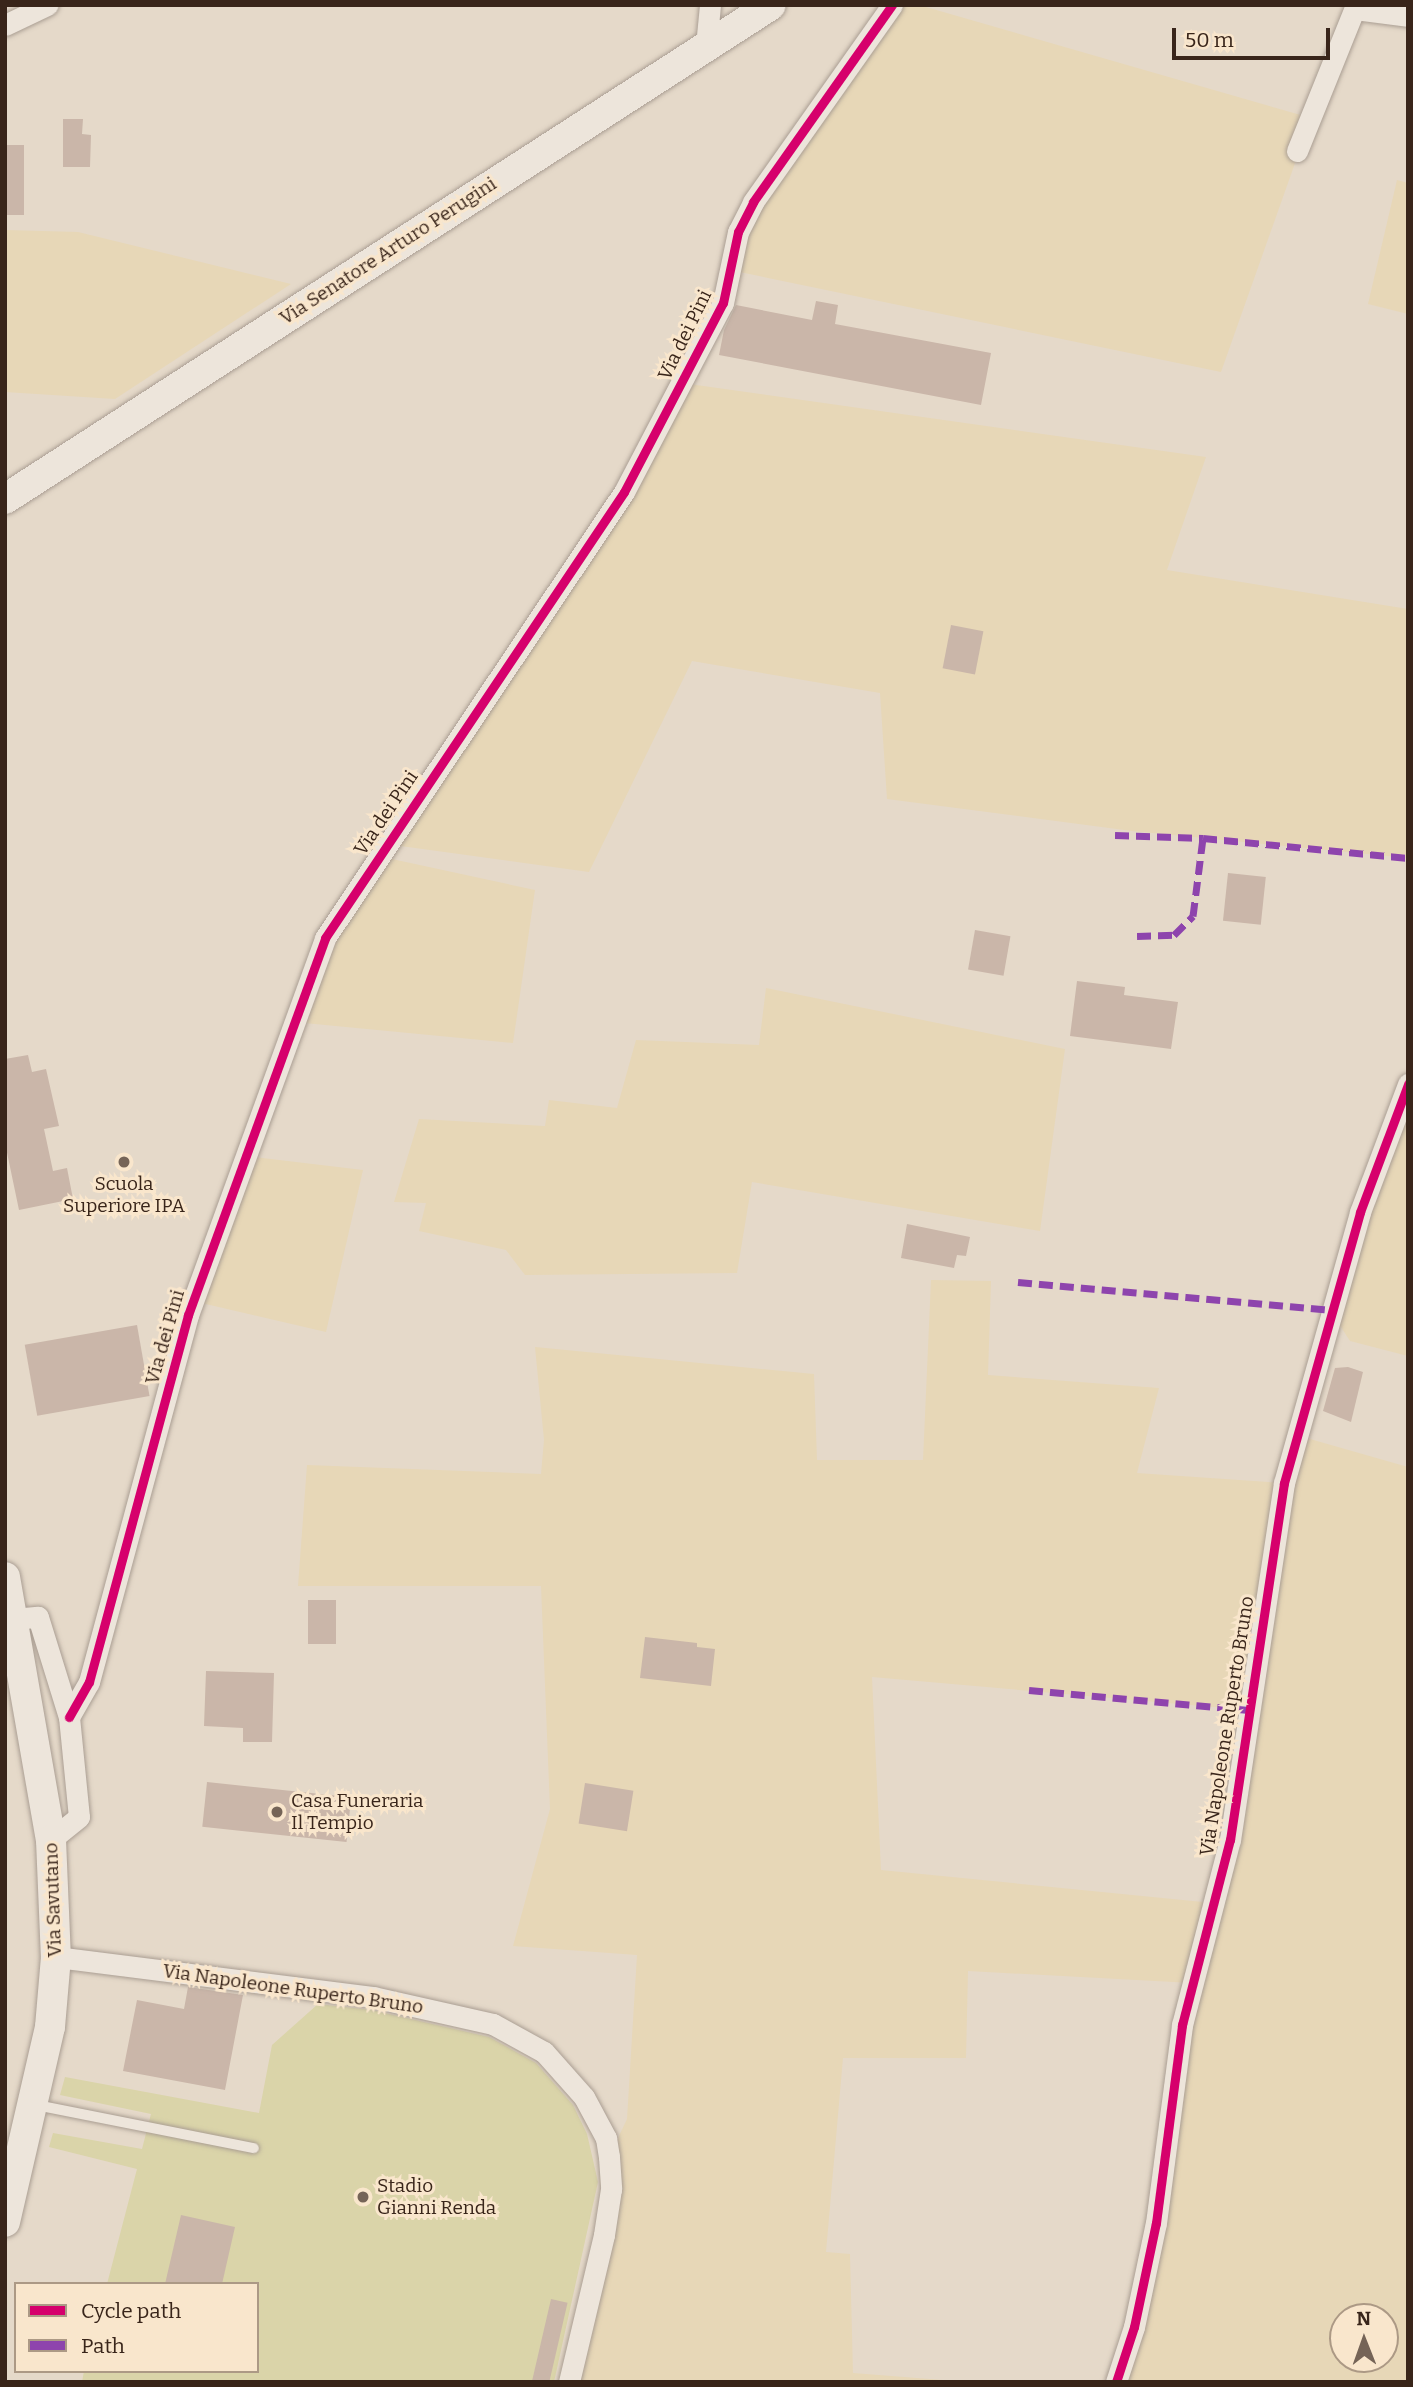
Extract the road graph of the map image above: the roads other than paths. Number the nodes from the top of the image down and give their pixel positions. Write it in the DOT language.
graph roads {
  1 [pos="47,5"];
  2 [pos="710,5"];
  3 [pos="771,5"];
  4 [pos="892,5"];
  5 [pos="1355,7"];
  6 [pos="1408,16"];
  7 [pos="5,25"];
  8 [pos="706,46"];
  9 [pos="1297,151"];
  10 [pos="5,499"];
  11 [pos="1408,1084"];
  12 [pos="5,1577"];
  13 [pos="13,1619"];
  14 [pos="69,1717"];
  15 [pos="51,1840"];
  16 [pos="57,1957"];
  17 [pos="33,2105"];
  18 [pos="254,2148"];
  19 [pos="5,2222"];
  20 [pos="569,2382"];
  21 [pos="1116,2382"];
  1 -- 7 [label="street"];
  2 -- 8 [label="street"];
  3 -- 8 [label="street, Via Senatore Arturo Perugini"];
  4 -- 14 [label="street, Via dei Pini"];
  5 -- 6 [label="street"];
  5 -- 9 [label="street"];
  8 -- 10 [label="street, Via Senatore Arturo Perugini"];
  11 -- 21 [label="street, Via Napoleone Ruperto Bruno"];
  12 -- 13 [label="street, Via Savutano"];
  13 -- 14 [label="street"];
  13 -- 15 [label="street, Via Savutano"];
  14 -- 15 [label="street"];
  15 -- 16 [label="street, Via Savutano"];
  16 -- 17 [label="street, Via Savutano"];
  16 -- 20 [label="street, Via Napoleone Ruperto Bruno"];
  17 -- 18 [label="lane"];
  17 -- 19 [label="street, Via Savutano"];
}
